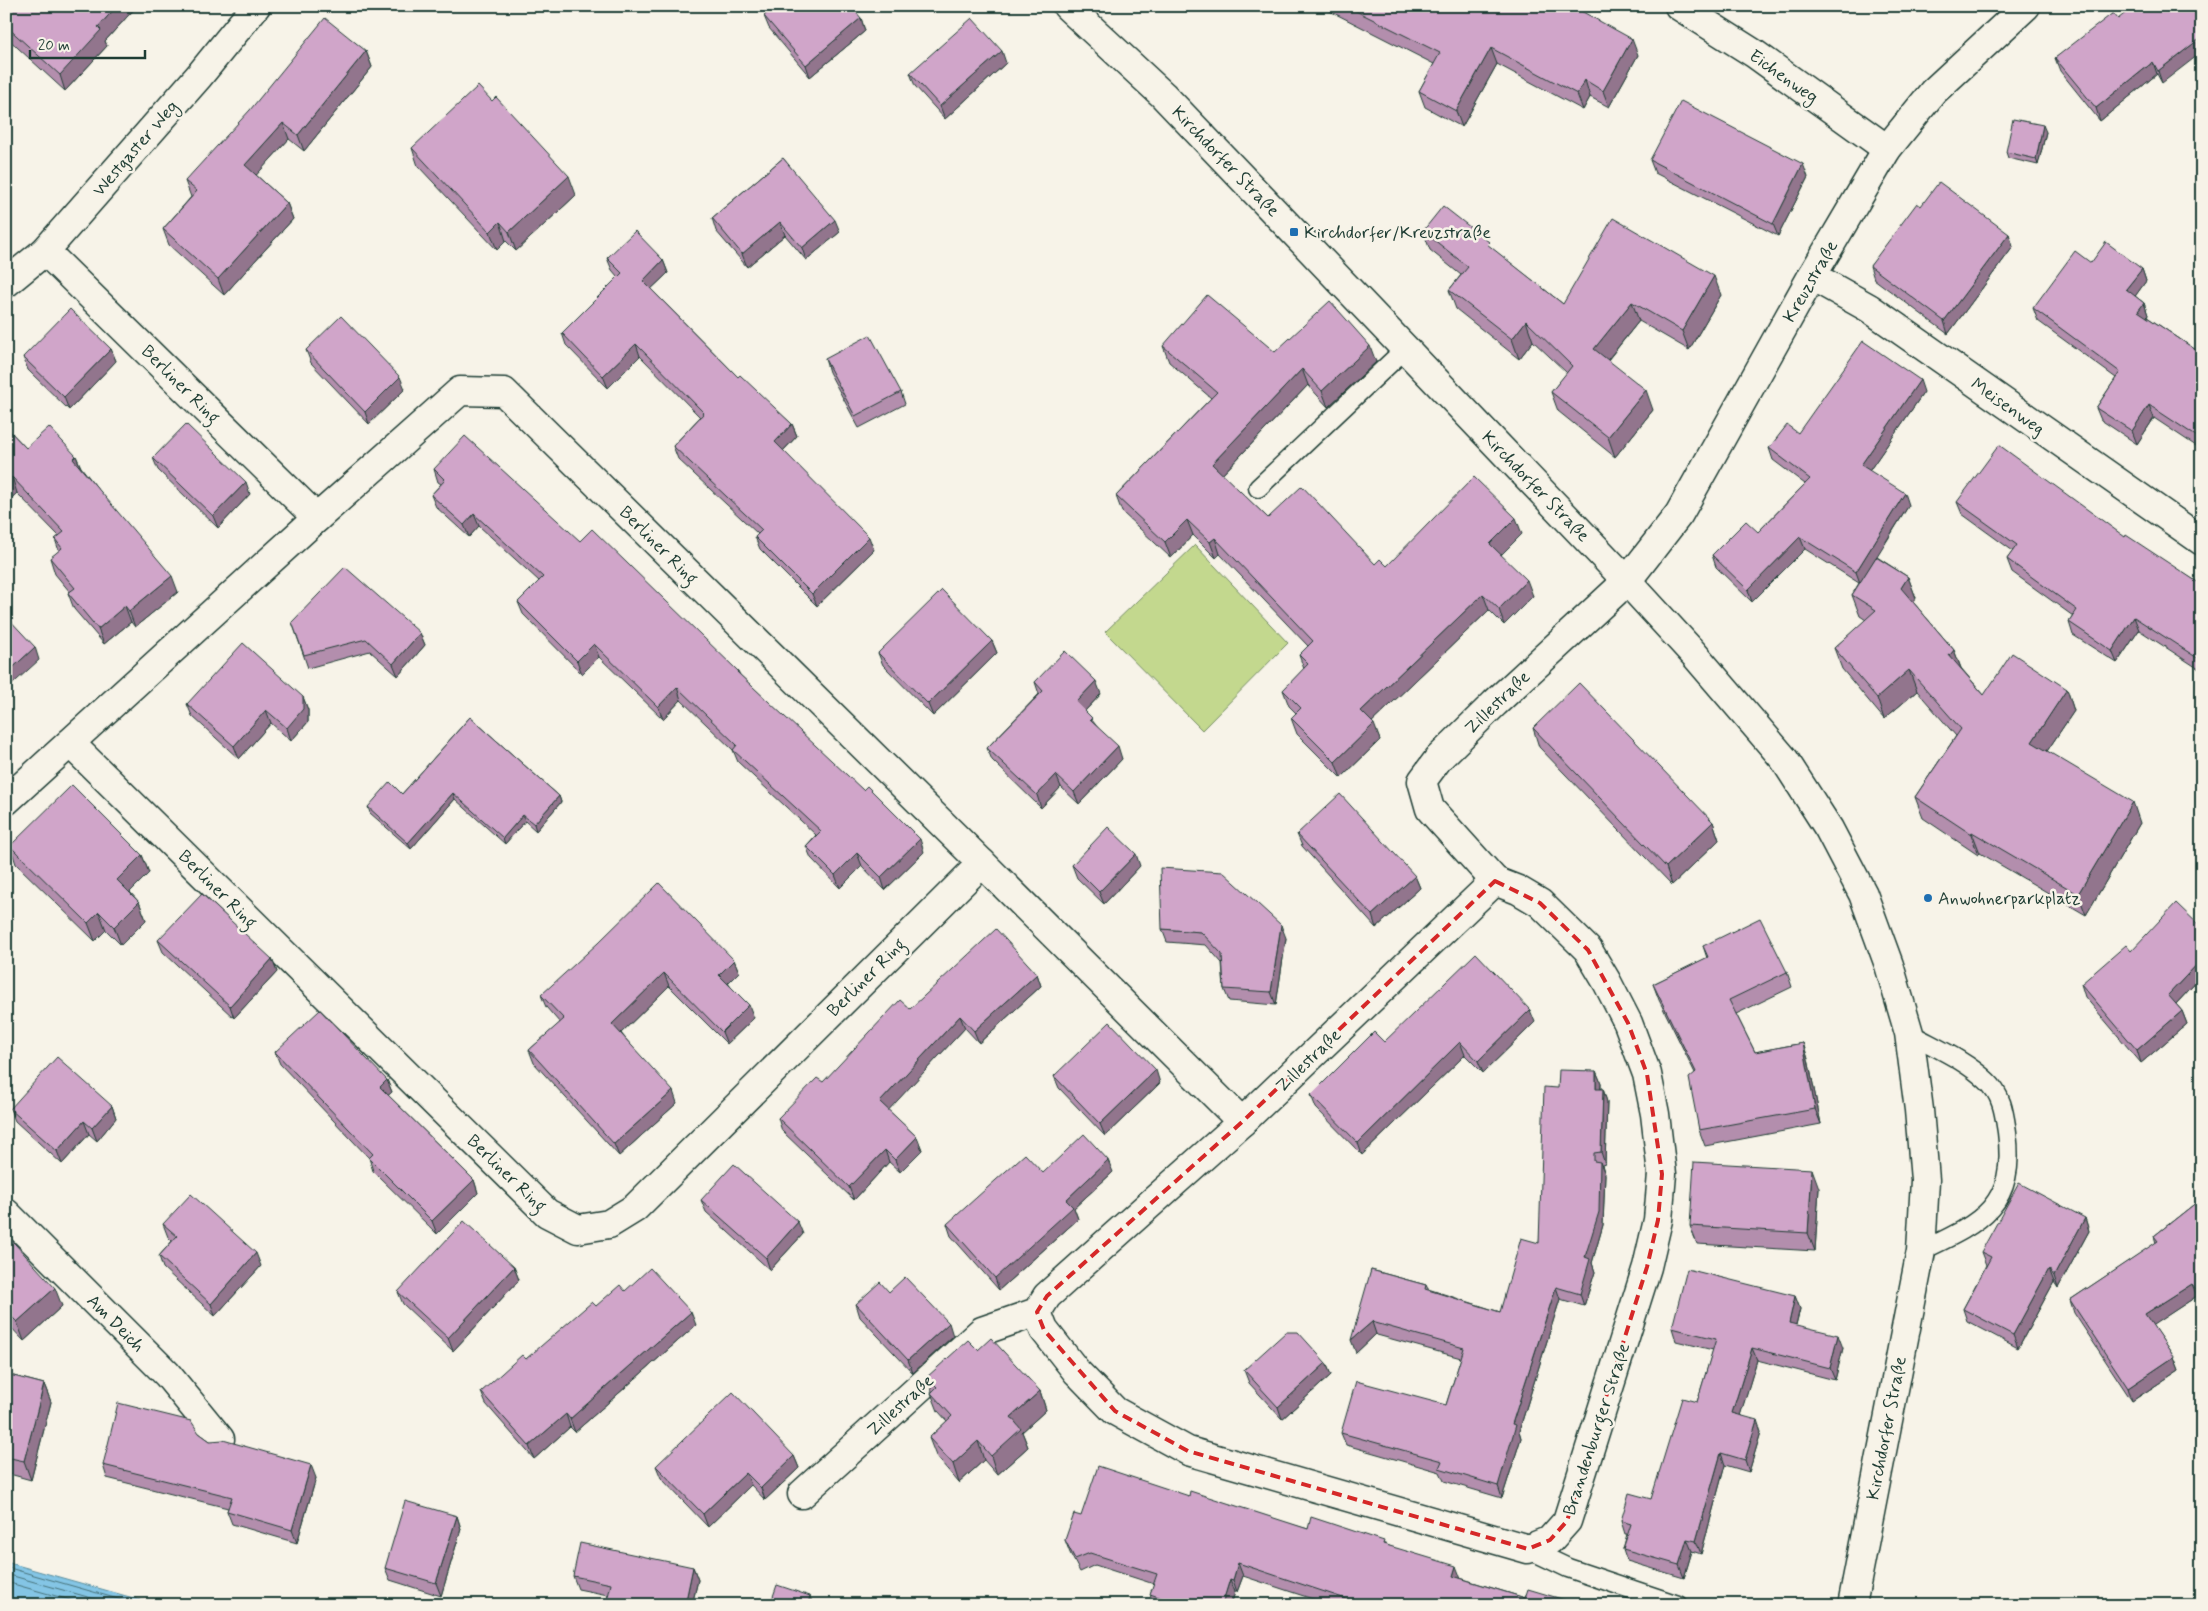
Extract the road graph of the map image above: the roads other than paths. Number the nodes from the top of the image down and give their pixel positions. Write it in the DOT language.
graph roads {
  1 [pos="256,6"];
  2 [pos="1066,6"];
  3 [pos="1679,6"];
  4 [pos="2026,6"];
  5 [pos="1887,149"];
  6 [pos="46,251"];
  7 [pos="1812,276"];
  8 [pos="6,283"];
  9 [pos="1405,349"];
  10 [pos="1258,488"];
  11 [pos="317,518"];
  12 [pos="2202,541"];
  13 [pos="1627,581"];
  14 [pos="70,743"];
  15 [pos="6,801"];
  16 [pos="982,863"];
  17 [pos="1496,881"];
  18 [pos="1909,1033"];
  19 [pos="1242,1122"];
  20 [pos="6,1213"];
  21 [pos="1921,1251"];
  22 [pos="1037,1312"];
  23 [pos="220,1439"];
  24 [pos="802,1494"];
  25 [pos="1528,1549"];
  26 [pos="1678,1605"];
  27 [pos="1852,1605"];
  1 -- 6 [label="street, Westgaster Weg"];
  2 -- 9 [label="street, Kirchdorfer Straße"];
  3 -- 5 [label="street, Eichenweg"];
  4 -- 5 [label="street, Kreuzstraße"];
  5 -- 7 [label="street, Kreuzstraße"];
  6 -- 8 [label="street, Westgaster Weg"];
  6 -- 11 [label="street, Berliner Ring"];
  7 -- 12 [label="street, Meisenweg"];
  7 -- 13 [label="street, Kreuzstraße"];
  9 -- 10 [label="lane"];
  9 -- 13 [label="street, Kirchdorfer Straße"];
  11 -- 14 [label="street, Berliner Ring"];
  11 -- 16 [label="street, Berliner Ring"];
  13 -- 17 [label="street, Zillestraße"];
  13 -- 18 [label="street, Kirchdorfer Straße"];
  14 -- 15 [label="street, Berliner Ring"];
  14 -- 16 [label="street, Berliner Ring"];
  16 -- 19 [label="street, Berliner Ring"];
  17 -- 19 [label="street, Zillestraße"];
  17 -- 25 [label="street, Brandenburger Straße"];
  18 -- 21 [label="street, Kirchdorfer Straße"];
  18 -- 21 [label="lane"];
  19 -- 22 [label="street, Zillestraße"];
  20 -- 23 [label="street, Am Deich"];
  21 -- 27 [label="street, Kirchdorfer Straße"];
  22 -- 24 [label="street, Zillestraße"];
  22 -- 25 [label="street"];
  25 -- 26 [label="lane"];
}
